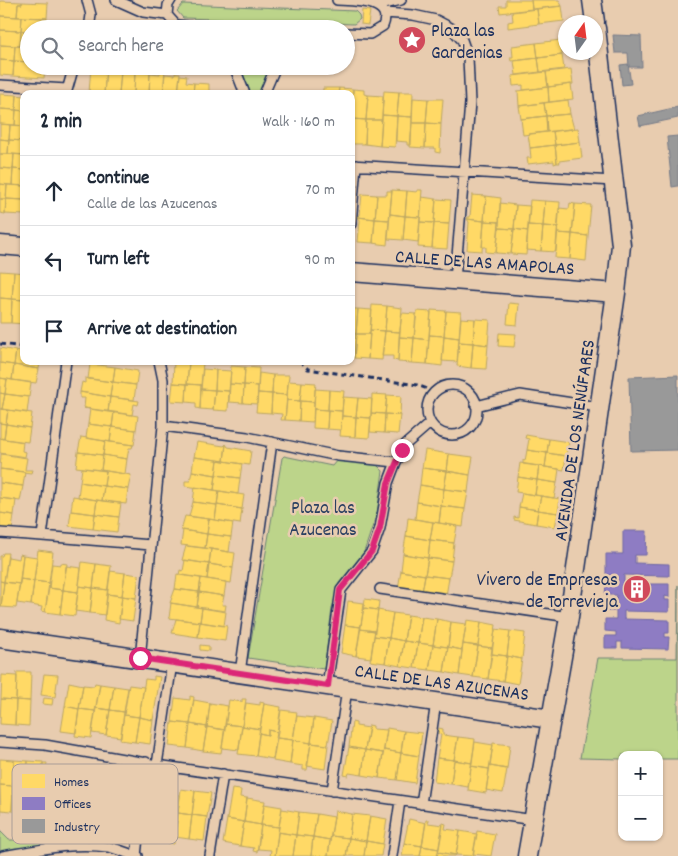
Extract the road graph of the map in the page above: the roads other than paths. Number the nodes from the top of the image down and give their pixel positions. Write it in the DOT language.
graph roads {
  1 [pos="87,0"];
  2 [pos="116,0"];
  3 [pos="171,0"];
  4 [pos="337,0"];
  5 [pos="401,0"];
  6 [pos="592,0"];
  7 [pos="382,9"];
  8 [pos="167,15"];
  9 [pos="594,15"];
  10 [pos="90,20"];
  11 [pos="170,20"];
  12 [pos="355,33"];
  13 [pos="600,60"];
  14 [pos="71,75"];
  15 [pos="238,75"];
  16 [pos="272,75"];
  17 [pos="0,85"];
  18 [pos="56,90"];
  19 [pos="67,90"];
  20 [pos="243,90"];
  21 [pos="266,90"];
  22 [pos="355,165"];
  23 [pos="464,172"];
  24 [pos="613,181"];
  25 [pos="0,245"];
  26 [pos="20,247"];
  27 [pos="355,272"];
  28 [pos="456,280"];
  29 [pos="616,293"];
  30 [pos="65,365"];
  31 [pos="160,365"];
  32 [pos="476,406"];
  33 [pos="598,407"];
  34 [pos="430,423"];
  35 [pos="163,426"];
  36 [pos="272,442"];
  37 [pos="396,462"];
  38 [pos="0,533"];
  39 [pos="42,536"];
  40 [pos="151,544"];
  41 [pos="380,589"];
  42 [pos="569,617"];
  43 [pos="0,638"];
  44 [pos="140,658"];
  45 [pos="172,663"];
  46 [pos="240,673"];
  47 [pos="328,686"];
  48 [pos="347,689"];
  49 [pos="436,702"];
  50 [pos="551,719"];
  51 [pos="0,742"];
  52 [pos="146,762"];
  53 [pos="157,764"];
  54 [pos="178,767"];
  55 [pos="223,774"];
  56 [pos="332,791"];
  57 [pos="400,801"];
  58 [pos="421,804"];
  59 [pos="534,820"];
  60 [pos="3,856"];
  61 [pos="137,856"];
  62 [pos="210,856"];
  63 [pos="392,856"];
  64 [pos="528,856"];
  1 -- 10 [label="lane"];
  2 -- 8 [label="lane"];
  3 -- 8 [label="lane"];
  4 -- 7 [label="lane"];
  5 -- 7 [label="lane"];
  6 -- 9 [label="street"];
  7 -- 12 [label="lane"];
  7 -- 23 [label="lane"];
  8 -- 11 [label="lane"];
  13 -- 24 [label="street, AVENIDA DE LOS NENÚFARES"];
  14 -- 19 [label="lane"];
  15 -- 20 [label="lane"];
  16 -- 21 [label="lane"];
  17 -- 18 [label="lane"];
  22 -- 23 [label="lane"];
  23 -- 24 [label="lane"];
  23 -- 28 [label="lane"];
  24 -- 29 [label="street, AVENIDA DE LOS NENÚFARES"];
  25 -- 26 [label="street"];
  27 -- 28 [label="street, CALLE DE LAS AMAPOLAS"];
  28 -- 29 [label="street, CALLE DE LAS AMAPOLAS"];
  29 -- 33 [label="street, AVENIDA DE LOS NENÚFARES"];
  30 -- 39 [label="lane"];
  31 -- 35 [label="lane"];
  32 -- 33 [label="lane"];
  32 -- 34 [label="lane"];
  32 -- 34 [label="lane"];
  33 -- 42 [label="street, AVENIDA DE LOS NENÚFARES"];
  34 -- 37 [label="lane"];
  35 -- 36 [label="lane"];
  35 -- 40 [label="lane"];
  36 -- 37 [label="lane"];
  36 -- 46 [label="lane"];
  37 -- 47 [label="lane"];
  38 -- 39 [label="lane"];
  39 -- 40 [label="lane"];
  40 -- 44 [label="lane"];
  41 -- 42 [label="lane"];
  42 -- 50 [label="street, AVENIDA DE LOS NENÚFARES"];
  43 -- 44 [label="street, CALLE DE LAS AZUCENAS"];
  44 -- 45 [label="street, CALLE DE LAS AZUCENAS"];
  45 -- 46 [label="street, CALLE DE LAS AZUCENAS"];
  45 -- 53 [label="lane"];
  46 -- 47 [label="street, CALLE DE LAS AZUCENAS"];
  47 -- 48 [label="street, CALLE DE LAS AZUCENAS"];
  48 -- 49 [label="street, CALLE DE LAS AZUCENAS"];
  48 -- 56 [label="lane"];
  49 -- 50 [label="street, CALLE DE LAS AZUCENAS"];
  49 -- 58 [label="lane"];
  50 -- 59 [label="street, AVENIDA DE LOS NENÚFARES"];
  51 -- 52 [label="lane"];
  52 -- 53 [label="lane"];
  54 -- 55 [label="lane"];
  55 -- 56 [label="lane"];
  55 -- 62 [label="lane"];
  56 -- 57 [label="lane"];
  57 -- 58 [label="lane"];
  57 -- 63 [label="lane"];
  58 -- 59 [label="lane"];
  59 -- 64 [label="street, AVENIDA DE LOS NENÚFARES"];
  60 -- 61 [label="lane"];
}
